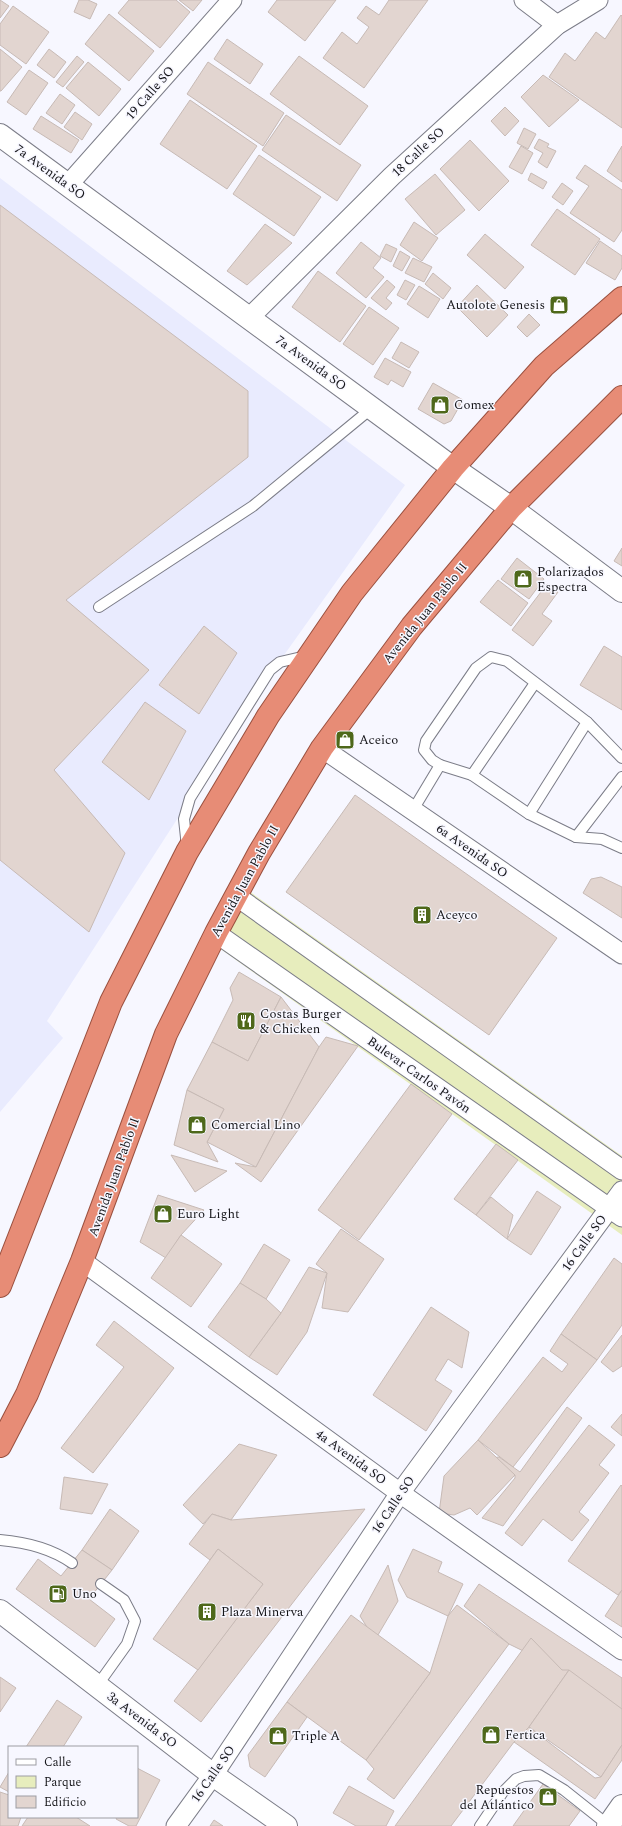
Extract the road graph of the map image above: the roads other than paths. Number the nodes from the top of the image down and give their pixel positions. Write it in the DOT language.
graph roads {
  1 [pos="232,0"];
  2 [pos="524,0"];
  3 [pos="598,0"];
  4 [pos="557,25"];
  5 [pos="0,136"];
  6 [pos="68,185"];
  7 [pos="622,298"];
  8 [pos="249,318"];
  9 [pos="622,397"];
  10 [pos="372,408"];
  11 [pos="454,468"];
  12 [pos="511,508"];
  13 [pos="622,591"];
  14 [pos="99,607"];
  15 [pos="535,683"];
  16 [pos="587,722"];
  17 [pos="322,748"];
  18 [pos="622,758"];
  19 [pos="440,765"];
  20 [pos="472,775"];
  21 [pos="622,777"];
  22 [pos="413,810"];
  23 [pos="529,814"];
  24 [pos="576,837"];
  25 [pos="622,848"];
  26 [pos="236,896"];
  27 [pos="216,933"];
  28 [pos="622,954"];
  29 [pos="622,1170"];
  30 [pos="622,1192"];
  31 [pos="616,1212"];
  32 [pos="82,1261"];
  33 [pos="0,1286"];
  34 [pos="0,1446"];
  35 [pos="400,1493"];
  36 [pos="0,1540"];
  37 [pos="72,1563"];
  38 [pos="101,1584"];
  39 [pos="0,1611"];
  40 [pos="622,1650"];
  41 [pos="97,1686"];
  42 [pos="213,1775"];
  43 [pos="622,1806"];
  44 [pos="176,1826"];
  45 [pos="286,1826"];
  46 [pos="480,1826"];
  47 [pos="608,1826"];
  1 -- 6 [label="street, 19 Calle SO"];
  2 -- 4 [label="street"];
  3 -- 4 [label="street, 18 Calle SO"];
  4 -- 8 [label="street, 18 Calle SO"];
  5 -- 6 [label="street, 7a Avenida SO"];
  6 -- 8 [label="street, 7a Avenida SO"];
  7 -- 11 [label="highway"];
  8 -- 10 [label="street, 7a Avenida SO"];
  9 -- 12 [label="highway, Avenida Juan Pablo II"];
  10 -- 11 [label="street, 7a Avenida SO"];
  10 -- 14 [label="lane"];
  11 -- 12 [label="street, 7a Avenida SO"];
  11 -- 33 [label="highway"];
  12 -- 13 [label="street, 7a Avenida SO"];
  12 -- 17 [label="highway, Avenida Juan Pablo II"];
  15 -- 16 [label="lane"];
  15 -- 19 [label="lane"];
  15 -- 20 [label="lane"];
  16 -- 18 [label="lane"];
  16 -- 23 [label="lane"];
  17 -- 22 [label="street, 6a Avenida SO"];
  17 -- 26 [label="highway, Avenida Juan Pablo II"];
  19 -- 20 [label="lane"];
  19 -- 22 [label="lane"];
  20 -- 23 [label="lane"];
  21 -- 24 [label="lane"];
  22 -- 28 [label="street, 6a Avenida SO"];
  23 -- 24 [label="lane"];
  24 -- 25 [label="lane"];
  26 -- 27 [label="highway, Avenida Juan Pablo II"];
  26 -- 29 [label="street"];
  27 -- 31 [label="street, Bulevar Carlos Pavón"];
  27 -- 32 [label="highway, Avenida Juan Pablo II"];
  30 -- 31 [label="street, 16 Calle SO"];
  31 -- 35 [label="street, 16 Calle SO"];
  32 -- 34 [label="highway, Avenida Juan Pablo II"];
  32 -- 35 [label="street, 4a Avenida SO"];
  35 -- 40 [label="street, 4a Avenida SO"];
  35 -- 42 [label="street, 16 Calle SO"];
  36 -- 37 [label="lane"];
  38 -- 41 [label="lane"];
  39 -- 41 [label="street, 3a Avenida SO"];
  41 -- 42 [label="street, 3a Avenida SO"];
  42 -- 44 [label="street, 16 Calle SO"];
  42 -- 45 [label="street, 3a Avenida SO"];
  43 -- 47 [label="street"];
  46 -- 47 [label="lane"];
}
